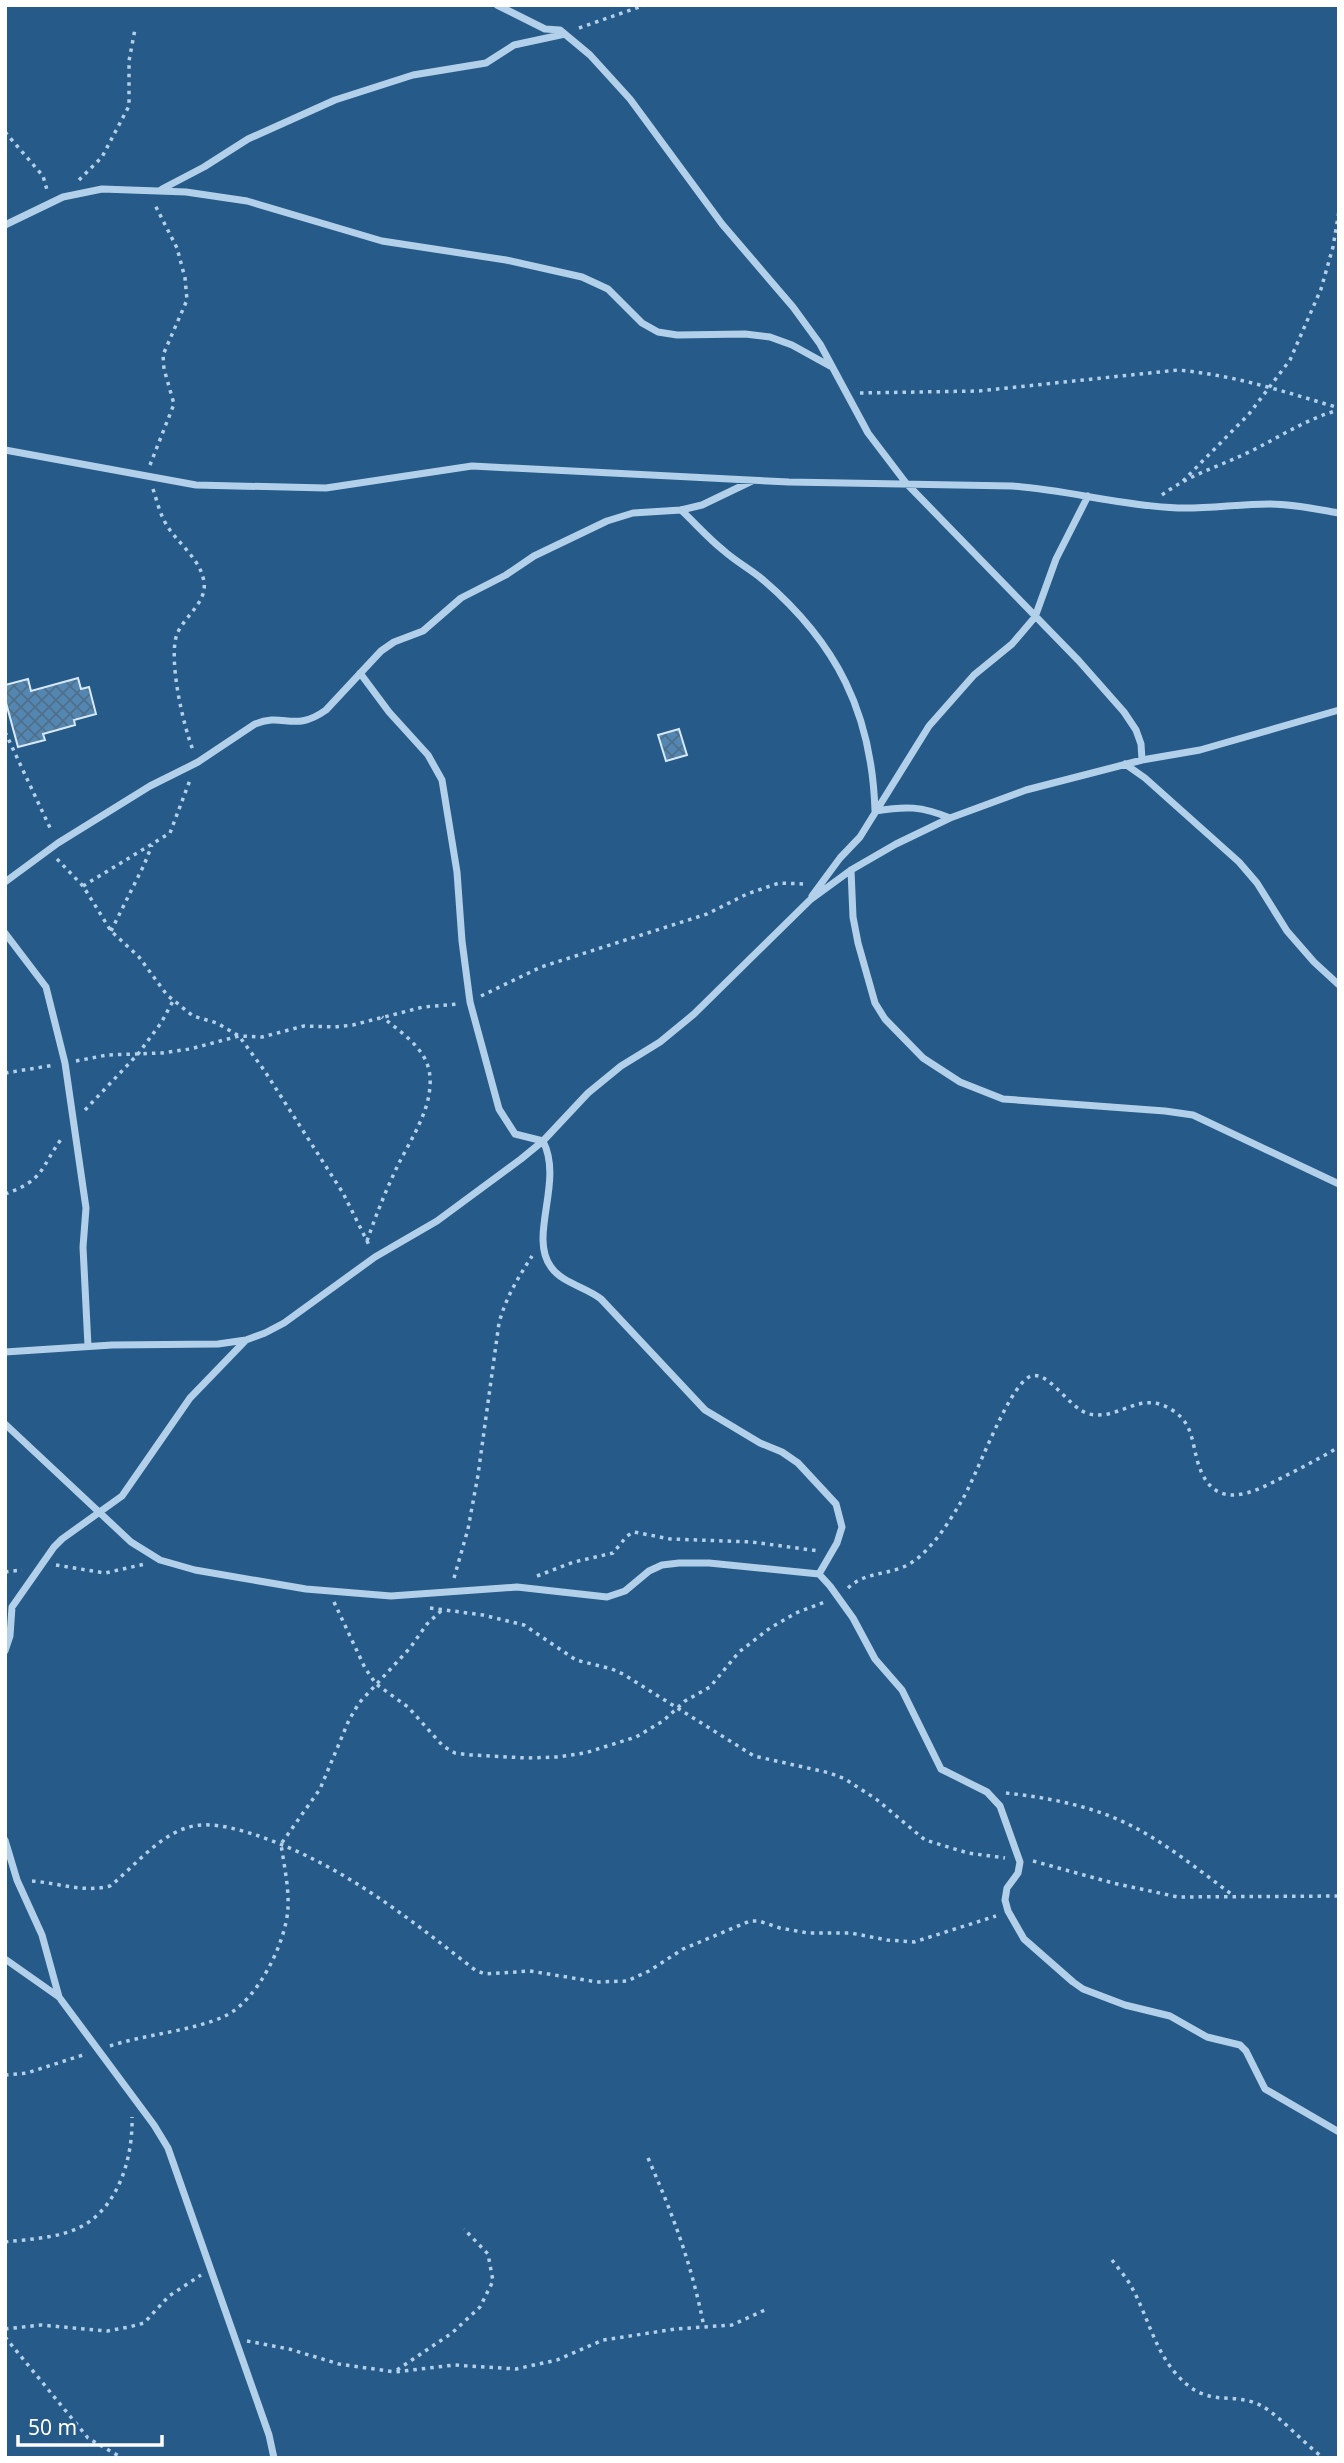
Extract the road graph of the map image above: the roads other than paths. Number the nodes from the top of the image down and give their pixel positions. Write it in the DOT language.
graph roads {
  1 [pos="497,5"];
  2 [pos="564,34"];
  3 [pos="160,191"];
  4 [pos="5,225"];
  5 [pos="831,366"];
  6 [pos="5,450"];
  7 [pos="753,480"];
  8 [pos="906,483"];
  9 [pos="1088,496"];
  10 [pos="681,509"];
  11 [pos="1339,513"];
  12 [pos="1035,617"];
  13 [pos="360,673"];
  14 [pos="1339,710"];
  15 [pos="1142,760"];
  16 [pos="1125,764"];
  17 [pos="875,811"];
  18 [pos="950,818"];
  19 [pos="851,870"];
  20 [pos="5,882"];
  21 [pos="810,900"];
  22 [pos="5,933"];
  23 [pos="1339,985"];
  24 [pos="543,1141"];
  25 [pos="1339,1184"];
  26 [pos="246,1340"];
  27 [pos="88,1346"];
  28 [pos="5,1352"];
  29 [pos="5,1424"];
  30 [pos="101,1513"];
  31 [pos="818,1574"];
  32 [pos="5,1651"];
  33 [pos="5,1840"];
  34 [pos="5,1959"];
  35 [pos="59,1997"];
  36 [pos="1339,2132"];
  37 [pos="274,2458"];
  1 -- 2 [label="street"];
  2 -- 3 [label="street"];
  2 -- 5 [label="street"];
  3 -- 4 [label="street"];
  3 -- 5 [label="street"];
  5 -- 8 [label="street"];
  6 -- 7 [label="street"];
  7 -- 8 [label="street"];
  7 -- 10 [label="street"];
  8 -- 9 [label="street"];
  8 -- 12 [label="street"];
  9 -- 11 [label="street"];
  9 -- 12 [label="street"];
  10 -- 13 [label="street"];
  10 -- 17 [label="street"];
  12 -- 15 [label="street"];
  12 -- 17 [label="street"];
  13 -- 20 [label="street"];
  13 -- 24 [label="street"];
  14 -- 15 [label="street"];
  15 -- 16 [label="street"];
  16 -- 18 [label="street"];
  16 -- 23 [label="street"];
  17 -- 18 [label="street"];
  17 -- 21 [label="street"];
  18 -- 19 [label="street"];
  19 -- 21 [label="street"];
  19 -- 25 [label="street"];
  21 -- 24 [label="street"];
  22 -- 27 [label="street"];
  24 -- 26 [label="street"];
  24 -- 31 [label="street"];
  26 -- 27 [label="street"];
  26 -- 30 [label="street"];
  27 -- 28 [label="street"];
  29 -- 30 [label="street"];
  30 -- 31 [label="street"];
  30 -- 32 [label="street"];
  31 -- 36 [label="street"];
  33 -- 35 [label="street"];
  34 -- 35 [label="street"];
  35 -- 37 [label="street"];
}
